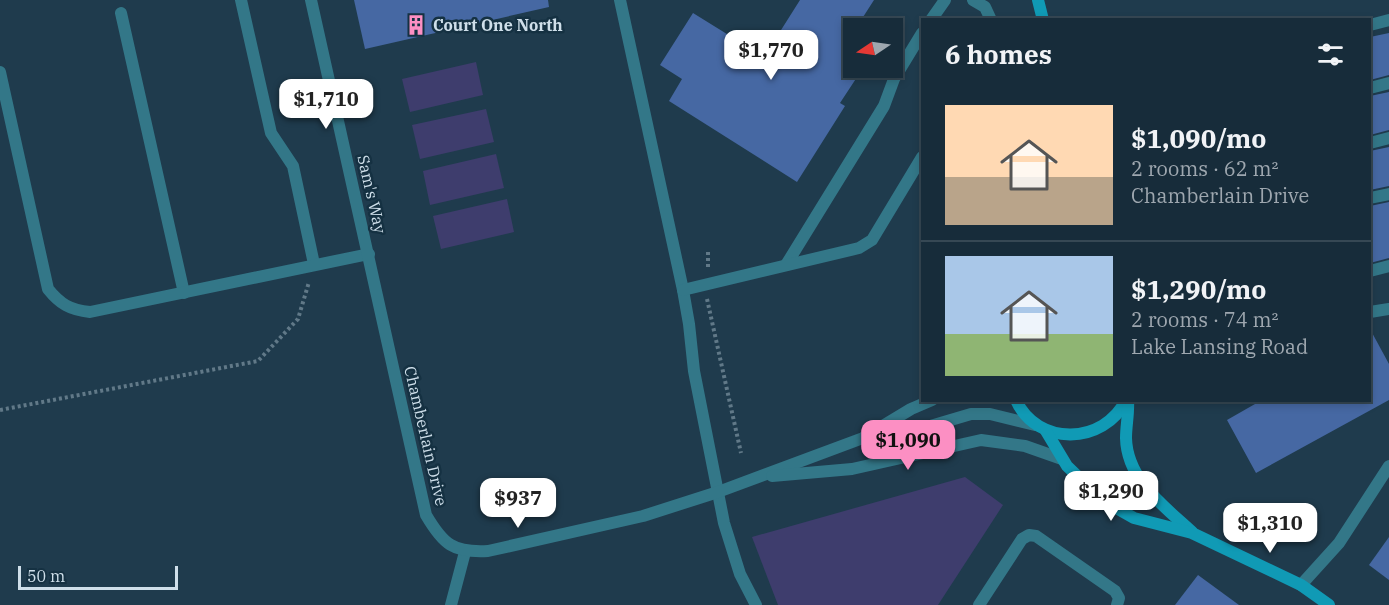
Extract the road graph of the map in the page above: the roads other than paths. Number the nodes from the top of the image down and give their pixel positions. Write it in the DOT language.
graph roads {
  1 [pos="241,0"];
  2 [pos="311,0"];
  3 [pos="620,0"];
  4 [pos="945,0"];
  5 [pos="973,0"];
  6 [pos="1038,0"];
  7 [pos="121,13"];
  8 [pos="932,18"];
  9 [pos="990,18"];
  10 [pos="1042,18"];
  11 [pos="1389,20"];
  12 [pos="1371,25"];
  13 [pos="921,35"];
  14 [pos="0,72"];
  15 [pos="1389,83"];
  16 [pos="1371,87"];
  17 [pos="1389,138"];
  18 [pos="1371,143"];
  19 [pos="921,159"];
  20 [pos="1389,194"];
  21 [pos="1371,198"];
  22 [pos="369,254"];
  23 [pos="314,264"];
  24 [pos="786,265"];
  25 [pos="1389,266"];
  26 [pos="1371,271"];
  27 [pos="683,290"];
  28 [pos="184,293"];
  29 [pos="1389,309"];
  30 [pos="1371,312"];
  31 [pos="927,402"];
  32 [pos="1018,402"];
  33 [pos="1126,402"];
  34 [pos="1127,402"];
  35 [pos="1041,428"];
  36 [pos="863,438"];
  37 [pos="1062,459"];
  38 [pos="1389,466"];
  39 [pos="756,477"];
  40 [pos="718,492"];
  41 [pos="1192,533"];
  42 [pos="465,552"];
  43 [pos="1301,585"];
  44 [pos="451,605"];
  45 [pos="756,605"];
  46 [pos="979,605"];
  47 [pos="1117,605"];
  48 [pos="1329,605"];
  1 -- 23 [label="street"];
  2 -- 22 [label="street, Sam's Way"];
  3 -- 27 [label="street"];
  4 -- 8 [label="street"];
  5 -- 9 [label="street"];
  6 -- 10 [label="main road"];
  7 -- 28 [label="street"];
  11 -- 12 [label="street"];
  13 -- 24 [label="street"];
  14 -- 28 [label="street"];
  15 -- 16 [label="street"];
  17 -- 18 [label="street"];
  19 -- 24 [label="street"];
  20 -- 21 [label="street"];
  22 -- 23 [label="street"];
  22 -- 42 [label="street, Chamberlain Drive"];
  23 -- 28 [label="street"];
  24 -- 27 [label="street"];
  25 -- 26 [label="street"];
  27 -- 40 [label="street"];
  29 -- 30 [label="street"];
  31 -- 36 [label="street"];
  32 -- 35 [label="main road"];
  33 -- 35 [label="main road"];
  34 -- 41 [label="main road"];
  35 -- 36 [label="street"];
  35 -- 37 [label="main road"];
  36 -- 39 [label="street"];
  37 -- 39 [label="street"];
  37 -- 41 [label="main road"];
  38 -- 43 [label="street"];
  39 -- 40 [label="street"];
  40 -- 42 [label="street"];
  40 -- 45 [label="street"];
  41 -- 43 [label="main road"];
  42 -- 44 [label="street"];
  43 -- 48 [label="main road"];
  46 -- 47 [label="street"];
}
